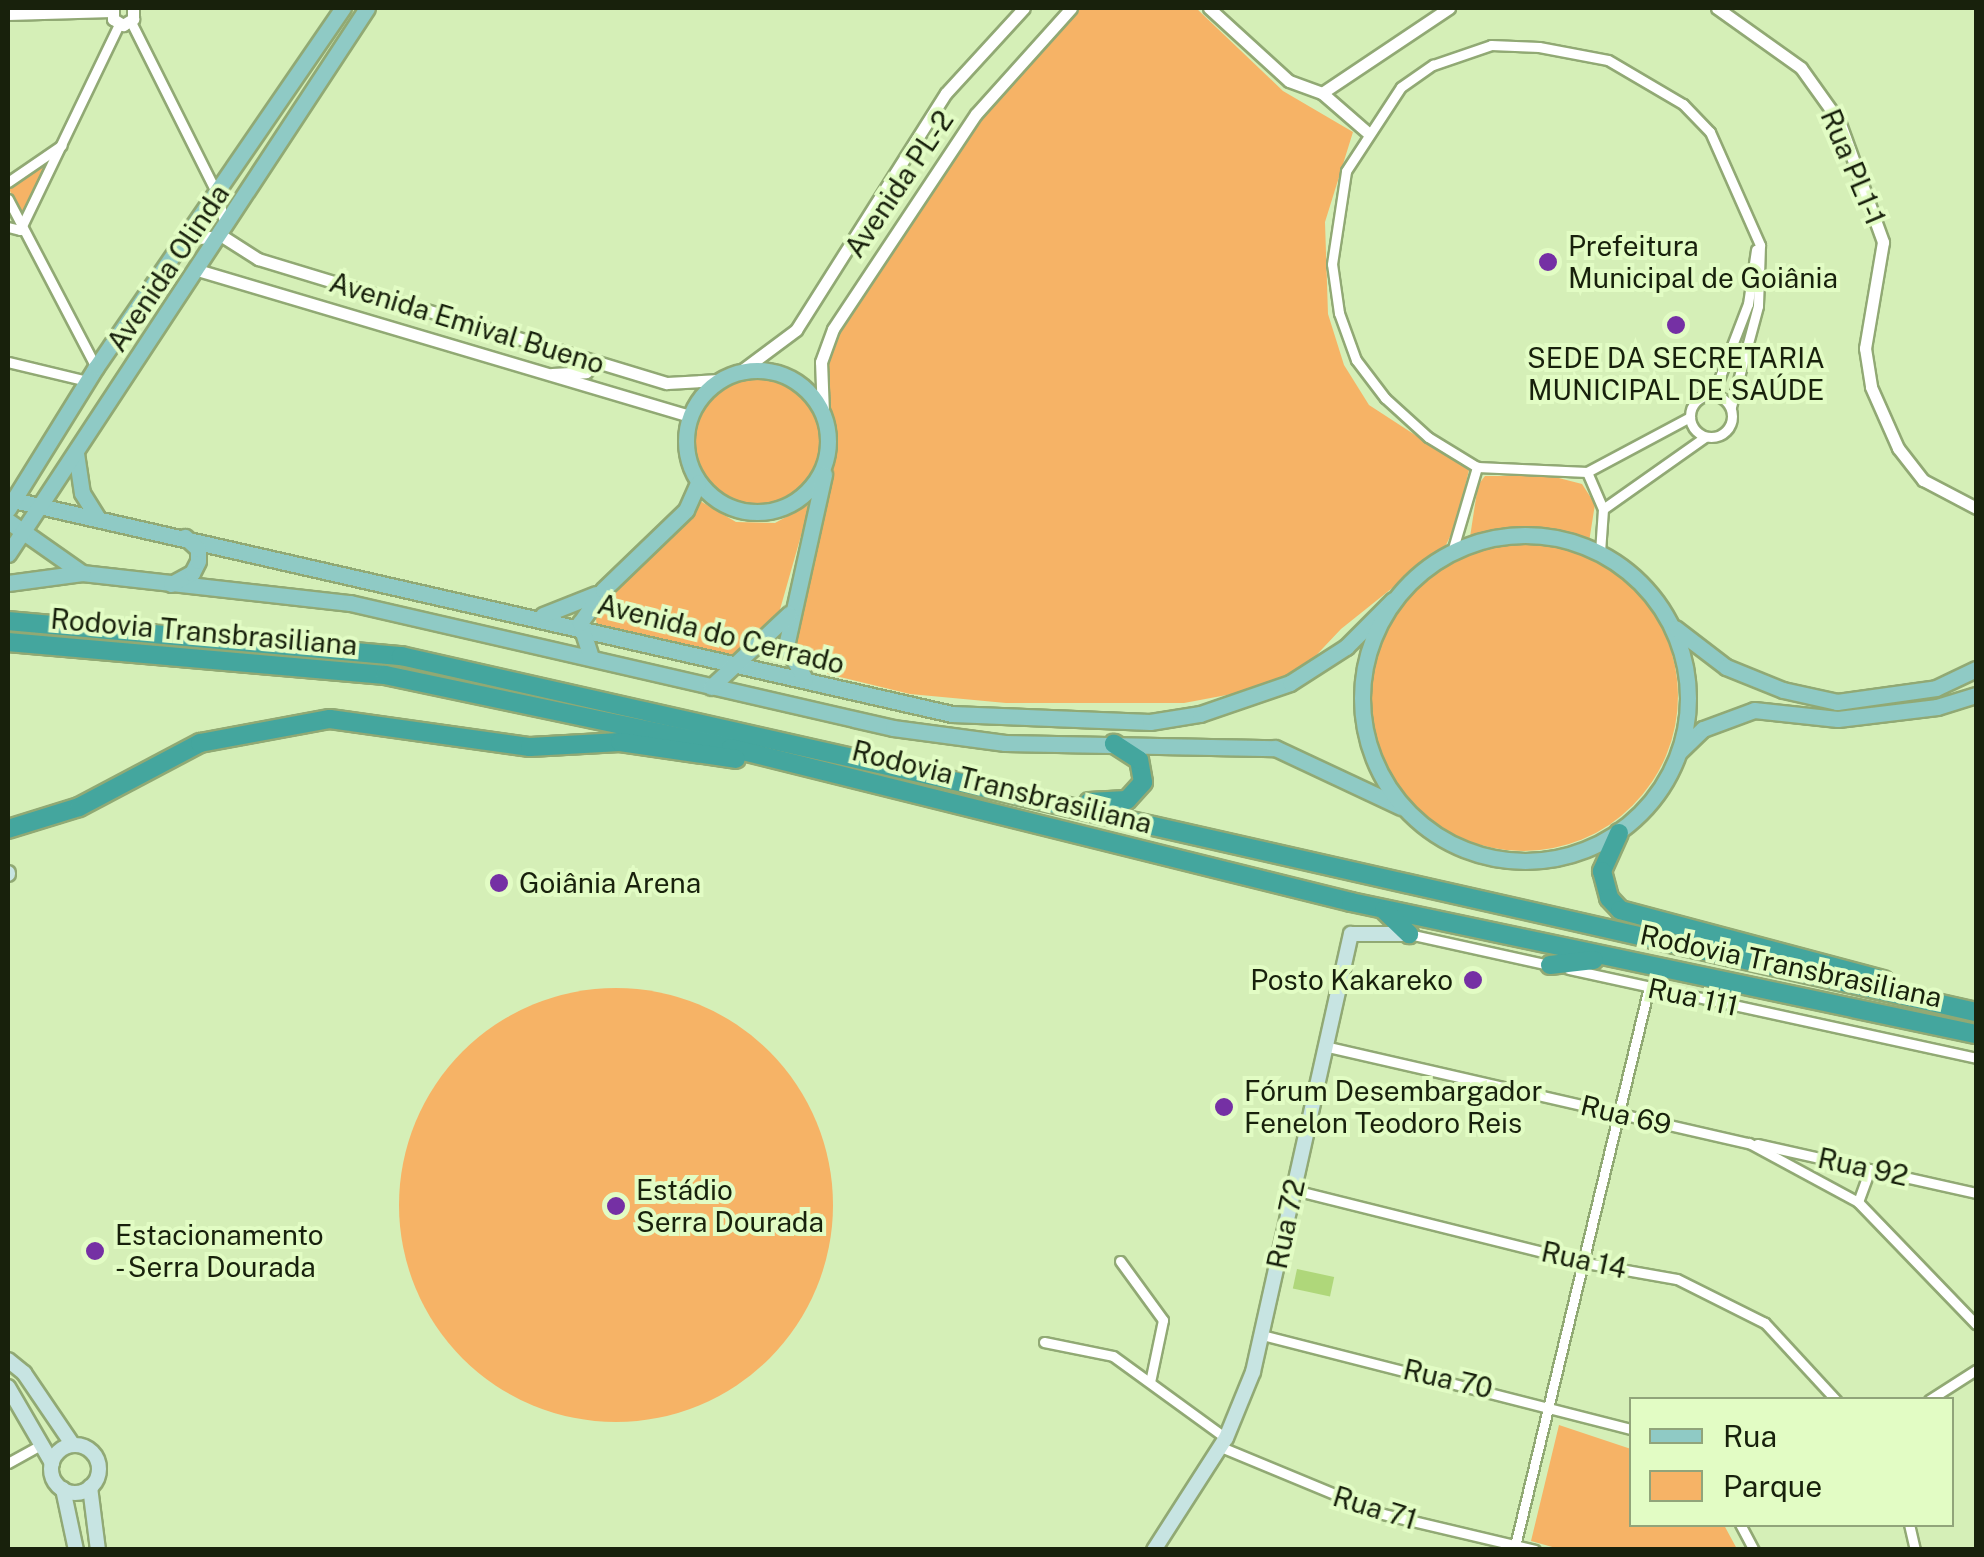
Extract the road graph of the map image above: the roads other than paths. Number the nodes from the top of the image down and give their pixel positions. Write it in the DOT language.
graph roads {
  1 [pos="133,8"];
  2 [pos="343,8"];
  3 [pos="367,8"];
  4 [pos="1024,8"];
  5 [pos="1071,8"];
  6 [pos="1209,8"];
  7 [pos="1449,8"];
  8 [pos="1717,8"];
  9 [pos="112,9"];
  10 [pos="8,14"];
  11 [pos="125,23"];
  12 [pos="1322,94"];
  13 [pos="1368,132"];
  14 [pos="64,144"];
  15 [pos="8,182"];
  16 [pos="218,196"];
  17 [pos="8,199"];
  18 [pos="8,227"];
  19 [pos="20,230"];
  20 [pos="222,236"];
  21 [pos="1756,237"];
  22 [pos="187,239"];
  23 [pos="194,269"];
  24 [pos="321,279"];
  25 [pos="295,296"];
  26 [pos="8,362"];
  27 [pos="597,362"];
  28 [pos="741,371"];
  29 [pos="92,374"];
  30 [pos="552,374"];
  31 [pos="719,380"];
  32 [pos="1713,395"];
  33 [pos="1731,407"];
  34 [pos="823,413"];
  35 [pos="690,416"];
  36 [pos="1690,417"];
  37 [pos="1705,437"];
  38 [pos="76,453"];
  39 [pos="825,465"];
  40 [pos="1478,467"];
  41 [pos="1587,472"];
  42 [pos="698,482"];
  43 [pos="9,503"];
  44 [pos="40,506"];
  45 [pos="1604,508"];
  46 [pos="1976,508"];
  47 [pos="98,519"];
  48 [pos="8,521"];
  49 [pos="22,533"];
  50 [pos="184,536"];
  51 [pos="1452,552"];
  52 [pos="1600,552"];
  53 [pos="8,554"];
  54 [pos="82,573"];
  55 [pos="8,583"];
  56 [pos="171,584"];
  57 [pos="604,590"];
  58 [pos="1393,600"];
  59 [pos="789,614"];
  60 [pos="538,616"];
  61 [pos="9,621"];
  62 [pos="580,626"];
  63 [pos="1673,627"];
  64 [pos="9,642"];
  65 [pos="590,654"];
  66 [pos="740,664"];
  67 [pos="1976,669"];
  68 [pos="804,679"];
  69 [pos="711,687"];
  70 [pos="1976,694"];
  71 [pos="1114,744"];
  72 [pos="1680,752"];
  73 [pos="776,759"];
  74 [pos="1054,802"];
  75 [pos="1401,807"];
  76 [pos="8,829"];
  77 [pos="1619,833"];
  78 [pos="1384,909"];
  79 [pos="1410,934"];
  80 [pos="1648,964"];
  81 [pos="1550,965"];
  82 [pos="1648,988"];
  83 [pos="1944,1004"];
  84 [pos="1976,1012"];
  85 [pos="1976,1034"];
  86 [pos="1324,1046"];
  87 [pos="1976,1058"];
  88 [pos="1620,1113"];
  89 [pos="1749,1142"];
  90 [pos="1870,1169"];
  91 [pos="1294,1190"];
  92 [pos="1976,1193"];
  93 [pos="1858,1202"];
  94 [pos="1120,1262"];
  95 [pos="1586,1263"];
  96 [pos="1976,1324"];
  97 [pos="1262,1335"];
  98 [pos="1044,1342"];
  99 [pos="8,1360"];
  100 [pos="1976,1370"];
  101 [pos="1150,1382"];
  102 [pos="8,1387"];
  103 [pos="1833,1397"];
  104 [pos="1935,1397"];
  105 [pos="1549,1404"];
  106 [pos="1629,1428"];
  107 [pos="1223,1443"];
  108 [pos="42,1445"];
  109 [pos="73,1445"];
  110 [pos="8,1463"];
  111 [pos="52,1464"];
  112 [pos="90,1487"];
  113 [pos="62,1489"];
  114 [pos="1515,1547"];
  115 [pos="76,1550"];
  116 [pos="98,1550"];
  117 [pos="1154,1550"];
  118 [pos="1535,1550"];
  1 -- 11 [label="street"];
  2 -- 16 [label="main road, Avenida Olinda"];
  3 -- 20 [label="main road, Avenida Olinda"];
  4 -- 28 [label="street, Avenida PL-2"];
  5 -- 34 [label="street, Avenida PL-2"];
  6 -- 12 [label="street"];
  7 -- 12 [label="street"];
  8 -- 46 [label="street, Rua PL1-1"];
  9 -- 10 [label="street"];
  9 -- 11 [label="street"];
  11 -- 14 [label="street"];
  11 -- 16 [label="street"];
  12 -- 13 [label="street"];
  13 -- 21 [label="street"];
  13 -- 40 [label="street"];
  14 -- 15 [label="street"];
  14 -- 19 [label="street"];
  16 -- 20 [label="street"];
  16 -- 22 [label="main road, Avenida Olinda"];
  17 -- 19 [label="street"];
  18 -- 19 [label="street"];
  19 -- 29 [label="street"];
  20 -- 22 [label="street"];
  20 -- 23 [label="main road, Avenida Olinda"];
  20 -- 24 [label="street, Avenida Emival Bueno"];
  21 -- 32 [label="street"];
  21 -- 33 [label="street"];
  22 -- 29 [label="main road, Avenida Olinda"];
  23 -- 25 [label="street, Avenida Emival Bueno"];
  23 -- 38 [label="main road, Avenida Olinda"];
  24 -- 25 [label="street"];
  24 -- 27 [label="street, Avenida Emival Bueno"];
  25 -- 30 [label="street, Avenida Emival Bueno"];
  26 -- 29 [label="street"];
  27 -- 30 [label="street"];
  27 -- 31 [label="street, Avenida Emival Bueno"];
  28 -- 31 [label="main road"];
  28 -- 34 [label="main road"];
  29 -- 43 [label="main road, Avenida Olinda"];
  30 -- 35 [label="street, Avenida Emival Bueno"];
  31 -- 35 [label="main road"];
  32 -- 33 [label="street"];
  32 -- 36 [label="street"];
  33 -- 37 [label="street"];
  34 -- 39 [label="main road"];
  35 -- 42 [label="main road"];
  36 -- 37 [label="street"];
  36 -- 41 [label="street"];
  37 -- 45 [label="street"];
  38 -- 44 [label="main road, Avenida Olinda"];
  38 -- 47 [label="main road"];
  39 -- 42 [label="main road"];
  39 -- 59 [label="main road"];
  40 -- 41 [label="street"];
  40 -- 51 [label="street"];
  41 -- 45 [label="street"];
  42 -- 57 [label="main road"];
  43 -- 44 [label="main road, Avenida do Cerrado"];
  44 -- 47 [label="main road, Avenida do Cerrado"];
  44 -- 49 [label="main road, Avenida Olinda"];
  45 -- 52 [label="street"];
  47 -- 50 [label="main road, Avenida do Cerrado"];
  48 -- 49 [label="main road, Avenida do Cerrado"];
  49 -- 53 [label="main road, Avenida Olinda"];
  49 -- 54 [label="main road, Avenida do Cerrado"];
  50 -- 56 [label="main road"];
  50 -- 60 [label="main road, Avenida do Cerrado"];
  51 -- 52 [label="main road"];
  51 -- 58 [label="main road"];
  52 -- 63 [label="main road"];
  54 -- 55 [label="main road"];
  54 -- 56 [label="main road, Avenida do Cerrado"];
  56 -- 65 [label="main road, Avenida do Cerrado"];
  57 -- 60 [label="main road"];
  57 -- 62 [label="main road"];
  58 -- 68 [label="main road, Avenida do Cerrado"];
  58 -- 75 [label="main road"];
  59 -- 66 [label="main road"];
  59 -- 68 [label="main road"];
  60 -- 62 [label="main road, Avenida do Cerrado"];
  61 -- 74 [label="highway, Rodovia Transbrasiliana"];
  62 -- 65 [label="main road"];
  62 -- 66 [label="main road, Avenida do Cerrado"];
  63 -- 67 [label="main road"];
  63 -- 72 [label="main road"];
  64 -- 73 [label="highway, Rodovia Transbrasiliana"];
  65 -- 69 [label="main road, Avenida do Cerrado"];
  66 -- 68 [label="main road, Avenida do Cerrado"];
  66 -- 69 [label="main road"];
  69 -- 71 [label="main road, Avenida do Cerrado"];
  70 -- 72 [label="main road"];
  71 -- 74 [label="highway"];
  71 -- 75 [label="main road, Avenida do Cerrado"];
  72 -- 77 [label="main road"];
  73 -- 76 [label="highway"];
  73 -- 78 [label="highway, Rodovia Transbrasiliana"];
  74 -- 83 [label="highway, Rodovia Transbrasiliana"];
  75 -- 77 [label="main road"];
  77 -- 83 [label="highway"];
  78 -- 79 [label="highway"];
  78 -- 80 [label="highway, Rodovia Transbrasiliana"];
  79 -- 81 [label="street, Rua 111"];
  79 -- 86 [label="main road, Rua 72"];
  80 -- 81 [label="highway"];
  80 -- 85 [label="highway, Rodovia Transbrasiliana"];
  81 -- 82 [label="street, Rua 111"];
  82 -- 87 [label="street, Rua 111"];
  82 -- 88 [label="street"];
  83 -- 84 [label="highway, Rodovia Transbrasiliana"];
  86 -- 88 [label="street, Rua 69"];
  86 -- 91 [label="main road, Rua 72"];
  88 -- 89 [label="street, Rua 69"];
  88 -- 95 [label="street"];
  89 -- 90 [label="street, Rua 92"];
  89 -- 93 [label="street, Rua 69"];
  90 -- 92 [label="street, Rua 92"];
  90 -- 93 [label="street"];
  91 -- 95 [label="street, Rua 14"];
  91 -- 97 [label="main road, Rua 72"];
  93 -- 96 [label="street, Rua 69"];
  94 -- 101 [label="street"];
  95 -- 103 [label="street, Rua 14"];
  95 -- 105 [label="street"];
  97 -- 105 [label="street, Rua 70"];
  97 -- 107 [label="main road, Rua 72"];
  98 -- 101 [label="street, Rua 71"];
  99 -- 109 [label="main road"];
  100 -- 104 [label="street"];
  101 -- 107 [label="street, Rua 71"];
  102 -- 108 [label="main road"];
  105 -- 106 [label="street, Rua 70"];
  105 -- 114 [label="street"];
  107 -- 114 [label="street, Rua 71"];
  107 -- 117 [label="main road, Rua 72"];
  108 -- 110 [label="street"];
  108 -- 111 [label="main road"];
  109 -- 111 [label="main road"];
  109 -- 112 [label="main road"];
  111 -- 113 [label="main road"];
  112 -- 113 [label="main road"];
  112 -- 116 [label="main road"];
  113 -- 115 [label="main road"];
  114 -- 118 [label="street, Rua 71"];
}
